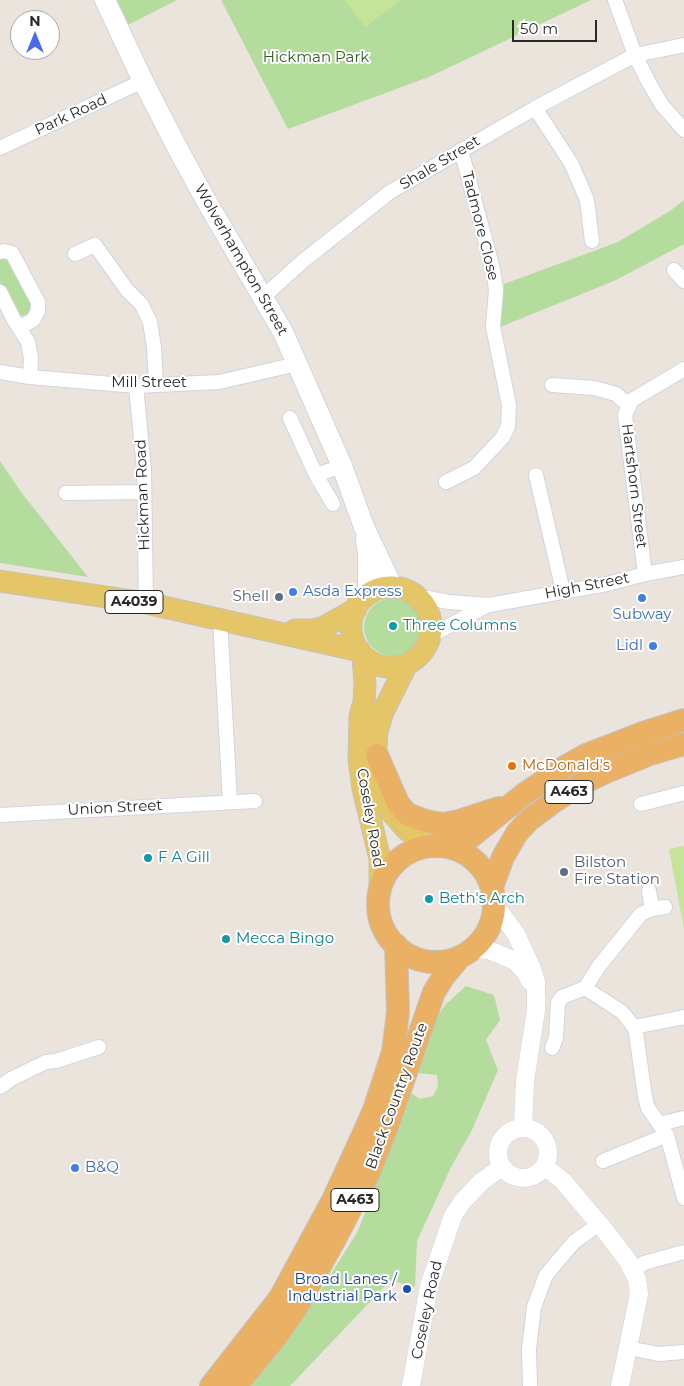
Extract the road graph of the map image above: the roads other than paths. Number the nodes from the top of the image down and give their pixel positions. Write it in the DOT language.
graph roads {
  1 [pos="105,0"];
  2 [pos="615,0"];
  3 [pos="684,45"];
  4 [pos="635,55"];
  5 [pos="143,81"];
  6 [pos="535,108"];
  7 [pos="684,130"];
  8 [pos="0,148"];
  9 [pos="461,150"];
  10 [pos="592,240"];
  11 [pos="0,252"];
  12 [pos="75,254"];
  13 [pos="674,270"];
  14 [pos="684,281"];
  15 [pos="0,292"];
  16 [pos="263,297"];
  17 [pos="20,327"];
  18 [pos="297,364"];
  19 [pos="684,369"];
  20 [pos="0,372"];
  21 [pos="30,377"];
  22 [pos="552,384"];
  23 [pos="136,386"];
  24 [pos="156,386"];
  25 [pos="629,406"];
  26 [pos="290,418"];
  27 [pos="342,466"];
  28 [pos="316,475"];
  29 [pos="536,475"];
  30 [pos="446,482"];
  31 [pos="66,492"];
  32 [pos="144,492"];
  33 [pos="333,504"];
  34 [pos="364,527"];
  35 [pos="684,567"];
  36 [pos="645,574"];
  37 [pos="0,580"];
  38 [pos="394,588"];
  39 [pos="563,591"];
  40 [pos="417,596"];
  41 [pos="362,602"];
  42 [pos="146,604"];
  43 [pos="489,605"];
  44 [pos="220,619"];
  45 [pos="267,630"];
  46 [pos="430,636"];
  47 [pos="361,654"];
  48 [pos="407,664"];
  49 [pos="684,720"];
  50 [pos="684,744"];
  51 [pos="376,755"];
  52 [pos="684,793"];
  53 [pos="255,801"];
  54 [pos="230,802"];
  55 [pos="641,804"];
  56 [pos="510,806"];
  57 [pos="0,815"];
  58 [pos="431,844"];
  59 [pos="649,891"];
  60 [pos="380,892"];
  61 [pos="493,896"];
  62 [pos="396,945"];
  63 [pos="467,953"];
  64 [pos="585,988"];
  65 [pos="536,993"];
  66 [pos="684,1017"];
  67 [pos="634,1027"];
  68 [pos="99,1047"];
  69 [pos="552,1048"];
  70 [pos="0,1087"];
  71 [pos="684,1118"];
  72 [pos="523,1128"];
  73 [pos="663,1130"];
  74 [pos="604,1161"];
  75 [pos="502,1167"];
  76 [pos="545,1167"];
  77 [pos="684,1198"];
  78 [pos="599,1224"];
  79 [pos="684,1252"];
  80 [pos="634,1270"];
  81 [pos="628,1348"];
  82 [pos="684,1352"];
  83 [pos="212,1386"];
  84 [pos="236,1386"];
  85 [pos="411,1386"];
  86 [pos="530,1386"];
  87 [pos="620,1386"];
  1 -- 5 [label="main road, Wolverhampton Street"];
  2 -- 4 [label="street"];
  3 -- 4 [label="street, Shale Street"];
  4 -- 6 [label="street, Shale Street"];
  4 -- 7 [label="street"];
  5 -- 8 [label="street, Park Road"];
  5 -- 16 [label="main road, Wolverhampton Street"];
  6 -- 9 [label="street, Shale Street"];
  6 -- 10 [label="street"];
  9 -- 16 [label="street, Shale Street"];
  9 -- 30 [label="street, Tadmore Close"];
  11 -- 17 [label="street"];
  12 -- 24 [label="street"];
  13 -- 14 [label="street"];
  15 -- 17 [label="street"];
  16 -- 18 [label="main road, Wolverhampton Street"];
  17 -- 21 [label="street"];
  18 -- 24 [label="street, Mill Street"];
  18 -- 27 [label="main road, Wolverhampton Street"];
  19 -- 25 [label="street, Hartshorn Street"];
  20 -- 21 [label="street, Mill Street"];
  21 -- 23 [label="street, Mill Street"];
  22 -- 25 [label="street"];
  23 -- 24 [label="street, Mill Street"];
  23 -- 32 [label="street, Hickman Road"];
  25 -- 36 [label="street, Hartshorn Street"];
  26 -- 28 [label="street"];
  27 -- 28 [label="street"];
  27 -- 34 [label="main road, Wolverhampton Street"];
  28 -- 33 [label="street"];
  29 -- 39 [label="street"];
  31 -- 32 [label="street"];
  32 -- 42 [label="street, Hickman Road"];
  34 -- 38 [label="main road"];
  34 -- 41 [label="main road"];
  35 -- 36 [label="street, High Street"];
  36 -- 39 [label="street, High Street"];
  37 -- 42 [label="main road, A4039"];
  38 -- 40 [label="main road"];
  38 -- 41 [label="main road, A4039"];
  39 -- 43 [label="street, High Street"];
  40 -- 43 [label="street, High Street"];
  40 -- 46 [label="main road"];
  41 -- 45 [label="main road, A4039"];
  41 -- 47 [label="main road"];
  42 -- 44 [label="main road, A4039"];
  43 -- 46 [label="street, High Street"];
  44 -- 45 [label="main road, A4039"];
  44 -- 54 [label="street"];
  45 -- 47 [label="main road, A4039"];
  46 -- 48 [label="main road"];
  47 -- 48 [label="main road, A4039"];
  47 -- 60 [label="main road, Coseley Road"];
  48 -- 51 [label="main road, Coseley Road"];
  49 -- 56 [label="highway, A463"];
  50 -- 61 [label="highway, A463"];
  51 -- 56 [label="highway"];
  51 -- 58 [label="main road, Coseley Road"];
  52 -- 55 [label="street"];
  53 -- 54 [label="street, Union Street"];
  54 -- 57 [label="street, Union Street"];
  56 -- 58 [label="highway, A463"];
  58 -- 60 [label="highway, A463"];
  58 -- 61 [label="highway"];
  59 -- 64 [label="street"];
  60 -- 62 [label="highway, A463"];
  61 -- 63 [label="highway, A463"];
  61 -- 65 [label="street"];
  62 -- 63 [label="highway, A463"];
  62 -- 83 [label="highway, Black Country Route / A463"];
  63 -- 65 [label="street"];
  63 -- 84 [label="highway, Black Country Route / A463"];
  64 -- 67 [label="street"];
  64 -- 69 [label="street"];
  65 -- 72 [label="street"];
  66 -- 67 [label="street"];
  67 -- 73 [label="street"];
  68 -- 70 [label="street"];
  71 -- 73 [label="street"];
  72 -- 75 [label="street"];
  72 -- 76 [label="street"];
  73 -- 74 [label="street"];
  73 -- 77 [label="street"];
  75 -- 76 [label="street"];
  75 -- 85 [label="street, Coseley Road"];
  76 -- 78 [label="street"];
  78 -- 80 [label="street"];
  78 -- 86 [label="street"];
  79 -- 80 [label="street"];
  80 -- 81 [label="street"];
  81 -- 82 [label="street"];
  81 -- 87 [label="street"];
}
